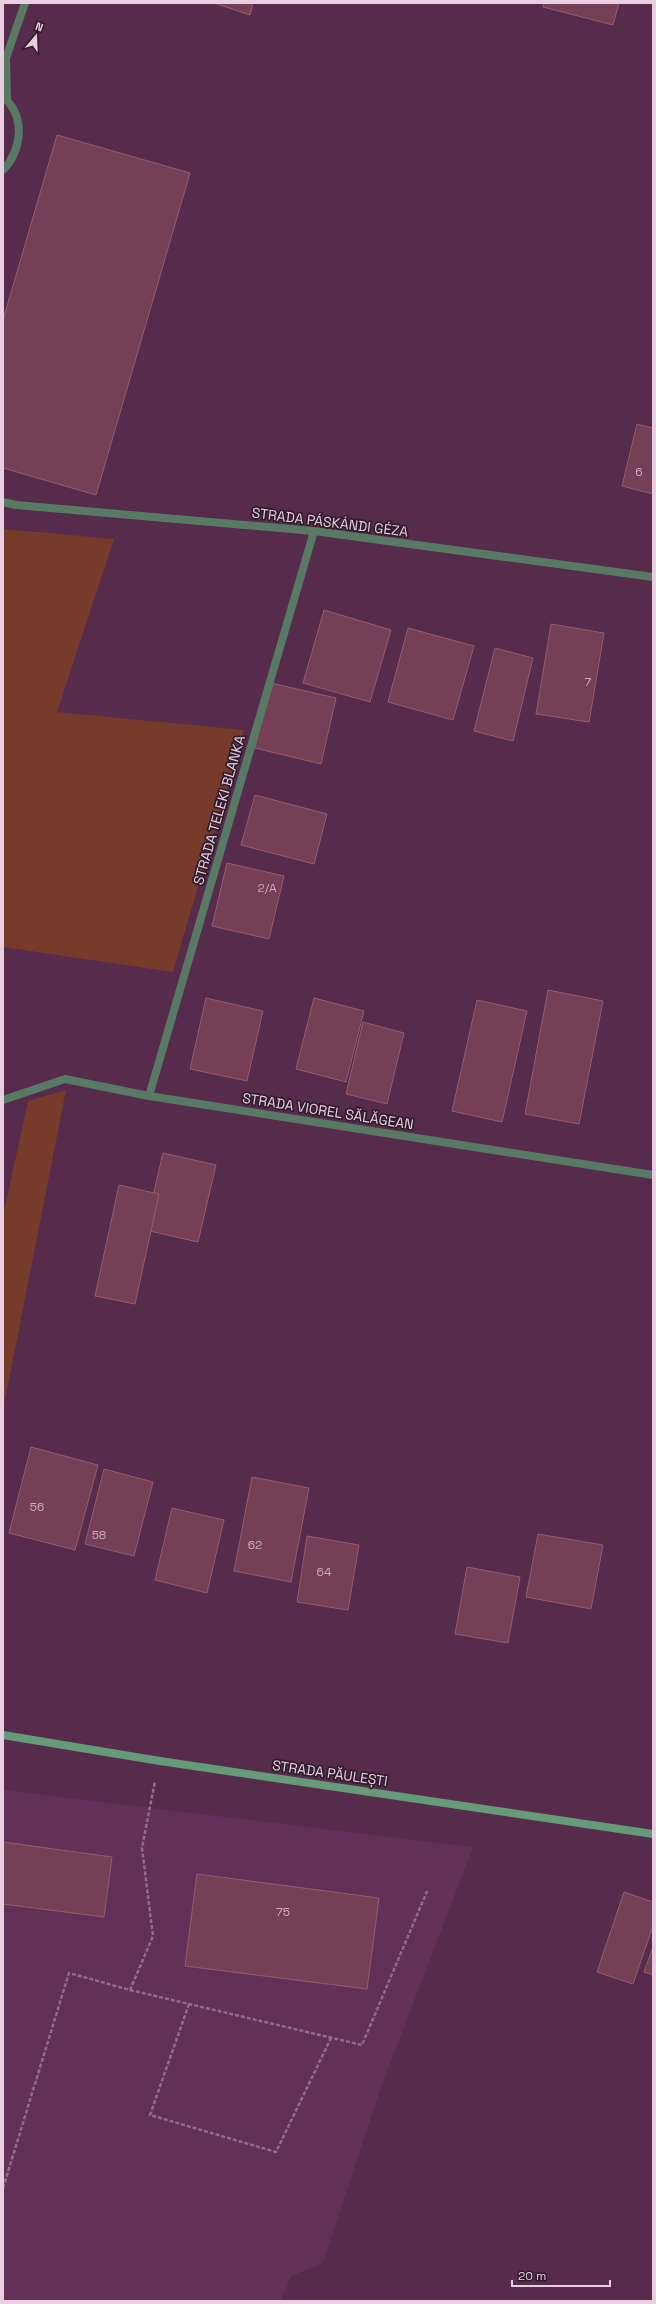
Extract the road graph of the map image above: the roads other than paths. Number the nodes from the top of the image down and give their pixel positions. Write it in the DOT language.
graph roads {
  1 [pos="25,3"];
  2 [pos="4,59"];
  3 [pos="5,98"];
  4 [pos="3,170"];
  5 [pos="3,502"];
  6 [pos="314,531"];
  7 [pos="653,577"];
  8 [pos="149,1096"];
  9 [pos="3,1100"];
  10 [pos="653,1175"];
  11 [pos="3,1735"];
  12 [pos="653,1834"];
  1 -- 2 [label="street"];
  2 -- 3 [label="street"];
  3 -- 4 [label="street"];
  5 -- 6 [label="street, STRADA PÁSKÁNDI GÉZA"];
  6 -- 7 [label="street, STRADA PÁSKÁNDI GÉZA"];
  6 -- 8 [label="street, STRADA TELEKI BLANKA"];
  8 -- 9 [label="street, STRADA VIOREL SĂLĂGEAN"];
  8 -- 10 [label="street, STRADA VIOREL SĂLĂGEAN"];
  11 -- 12 [label="main road, STRADA PĂULEȘTI"];
}
